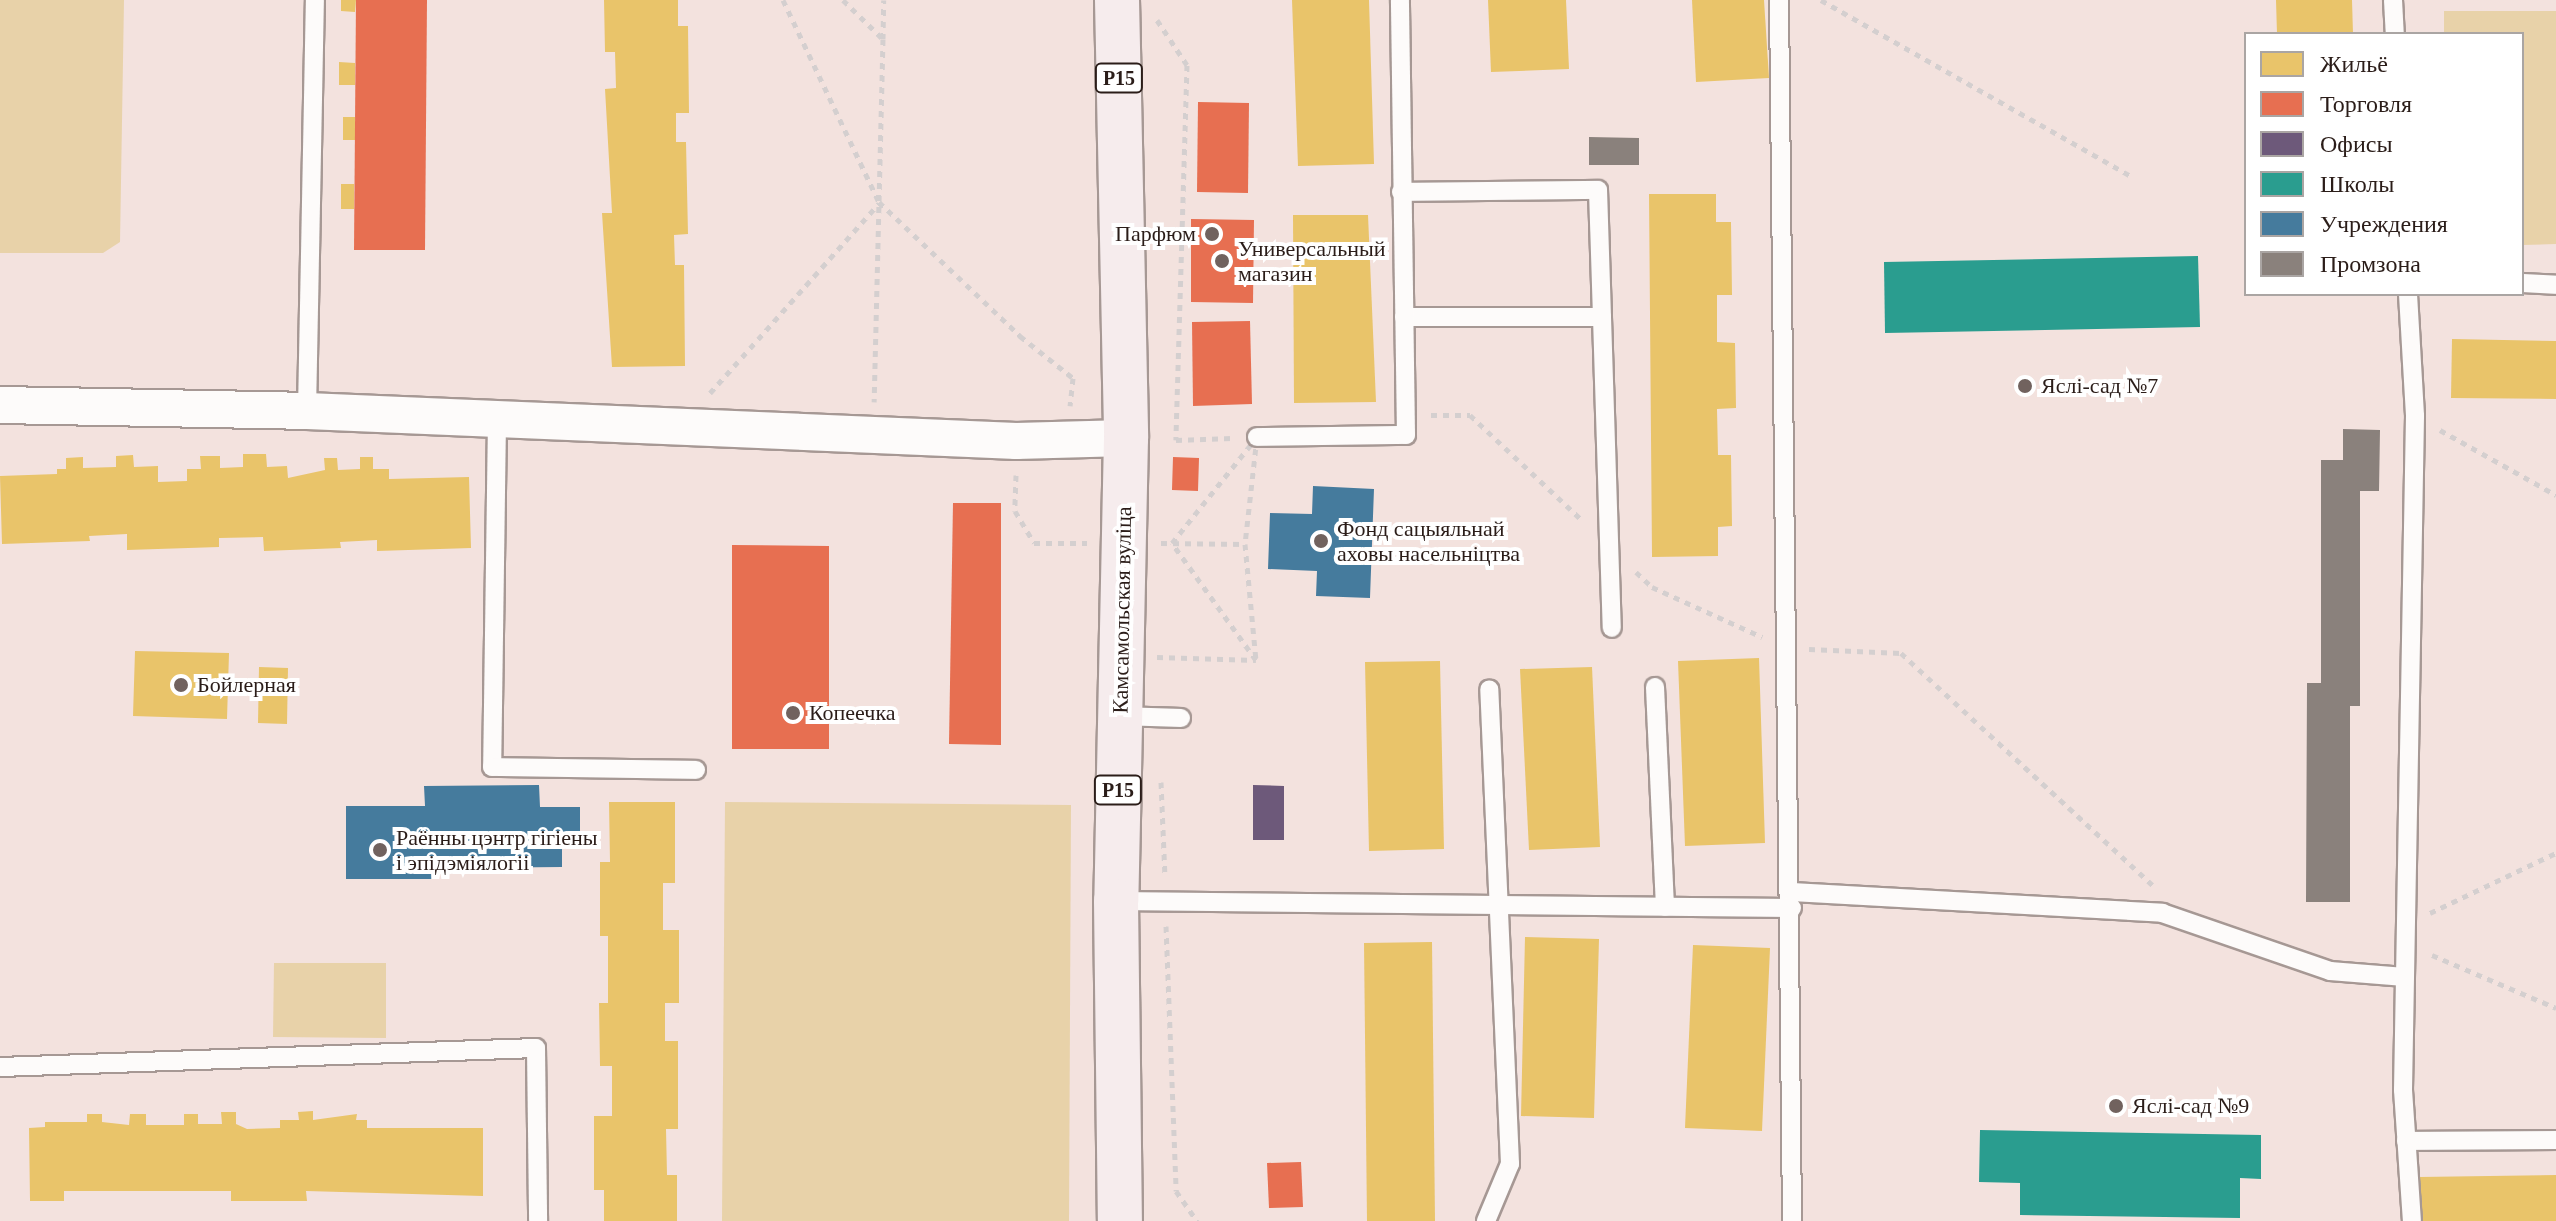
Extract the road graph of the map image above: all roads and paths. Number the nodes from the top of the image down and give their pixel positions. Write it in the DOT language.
graph roads {
  1 [pos="315,0"];
  2 [pos="783,0"];
  3 [pos="843,0"];
  4 [pos="884,0"];
  5 [pos="1400,0"];
  6 [pos="1779,0"];
  7 [pos="1821,0"];
  8 [pos="2393,0"];
  9 [pos="1134,6"];
  10 [pos="2395,32"];
  11 [pos="883,39"];
  12 [pos="2133,177"];
  13 [pos="1401,192"];
  14 [pos="879,202"];
  15 [pos="2524,283"];
  16 [pos="2556,285"];
  17 [pos="2408,296"];
  18 [pos="1404,317"];
  19 [pos="1602,317"];
  20 [pos="0,405"];
  21 [pos="307,411"];
  22 [pos="1062,414"];
  23 [pos="2415,416"];
  24 [pos="497,420"];
  25 [pos="679,428"];
  26 [pos="873,436"];
  27 [pos="1257,437"];
  28 [pos="1126,438"];
  29 [pos="1016,441"];
  30 [pos="2556,495"];
  31 [pos="1124,543"];
  32 [pos="1172,543"];
  33 [pos="1245,544"];
  34 [pos="1612,628"];
  35 [pos="1655,687"];
  36 [pos="1489,689"];
  37 [pos="1120,716"];
  38 [pos="1181,718"];
  39 [pos="696,770"];
  40 [pos="2556,853"];
  41 [pos="1792,900"];
  42 [pos="1116,901"];
  43 [pos="1495,905"];
  44 [pos="1665,907"];
  45 [pos="2406,924"];
  46 [pos="2405,944"];
  47 [pos="2405,977"];
  48 [pos="2556,1008"];
  49 [pos="0,1067"];
  50 [pos="2556,1140"];
  51 [pos="2406,1141"];
  52 [pos="538,1221"];
  53 [pos="1120,1221"];
  54 [pos="1486,1221"];
  55 [pos="1792,1221"];
  56 [pos="2412,1221"];
  1 -- 21 [label="lane"];
  2 -- 14 [label="path"];
  3 -- 11 [label="path"];
  4 -- 11 [label="path"];
  5 -- 13 [label="lane"];
  6 -- 41 [label="lane"];
  7 -- 12 [label="path"];
  8 -- 10 [label="lane"];
  9 -- 27 [label="path"];
  9 -- 28 [label="main road, Камсамольская вуліца / Р15"];
  11 -- 14 [label="path"];
  13 -- 18 [label="lane"];
  13 -- 19 [label="lane"];
  14 -- 22 [label="path"];
  14 -- 25 [label="path"];
  14 -- 26 [label="path"];
  15 -- 16 [label="lane"];
  17 -- 23 [label="lane"];
  18 -- 19 [label="lane"];
  18 -- 27 [label="lane"];
  19 -- 34 [label="lane"];
  20 -- 21 [label="street"];
  21 -- 24 [label="street"];
  23 -- 30 [label="path"];
  23 -- 45 [label="lane"];
  24 -- 25 [label="street"];
  24 -- 39 [label="lane"];
  25 -- 26 [label="street"];
  26 -- 29 [label="street"];
  27 -- 32 [label="path"];
  27 -- 33 [label="path"];
  28 -- 29 [label="street"];
  28 -- 31 [label="main road, Камсамольская вуліца / Р15"];
  29 -- 31 [label="path"];
  31 -- 32 [label="path"];
  31 -- 37 [label="main road, Камсамольская вуліца / Р15"];
  32 -- 33 [label="path"];
  32 -- 33 [label="path"];
  35 -- 44 [label="lane"];
  36 -- 43 [label="lane"];
  37 -- 38 [label="lane"];
  37 -- 42 [label="main road, Камсамольская вуліца / Р15"];
  40 -- 45 [label="path"];
  41 -- 44 [label="lane"];
  41 -- 47 [label="lane"];
  41 -- 55 [label="lane"];
  42 -- 43 [label="lane"];
  42 -- 53 [label="main road, Камсамольская вуліца / Р15"];
  43 -- 44 [label="lane"];
  43 -- 54 [label="lane"];
  45 -- 46 [label="lane"];
  46 -- 47 [label="lane"];
  46 -- 48 [label="path"];
  47 -- 51 [label="lane"];
  49 -- 52 [label="lane"];
  50 -- 51 [label="lane"];
  51 -- 56 [label="lane"];
}
